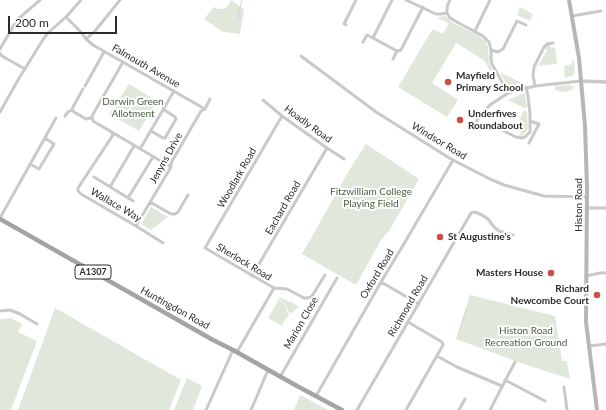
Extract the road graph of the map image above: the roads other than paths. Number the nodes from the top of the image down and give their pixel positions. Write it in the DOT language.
graph roads {
  1 [pos="40,0"];
  2 [pos="120,0"];
  3 [pos="356,0"];
  4 [pos="392,0"];
  5 [pos="408,0"];
  6 [pos="450,0"];
  7 [pos="490,0"];
  8 [pos="569,0"];
  9 [pos="79,1"];
  10 [pos="423,7"];
  11 [pos="602,11"];
  12 [pos="448,13"];
  13 [pos="572,16"];
  14 [pos="66,17"];
  15 [pos="346,25"];
  16 [pos="526,25"];
  17 [pos="475,31"];
  18 [pos="373,38"];
  19 [pos="86,39"];
  20 [pos="363,42"];
  21 [pos="552,43"];
  22 [pos="0,49"];
  23 [pos="491,50"];
  24 [pos="397,51"];
  25 [pos="104,52"];
  26 [pos="0,53"];
  27 [pos="301,56"];
  28 [pos="393,59"];
  29 [pos="123,62"];
  30 [pos="25,69"];
  31 [pos="581,81"];
  32 [pos="606,82"];
  33 [pos="535,86"];
  34 [pos="526,87"];
  35 [pos="174,91"];
  36 [pos="508,93"];
  37 [pos="210,99"];
  38 [pos="263,100"];
  39 [pos="163,109"];
  40 [pos="205,109"];
  41 [pos="72,110"];
  42 [pos="0,112"];
  43 [pos="65,116"];
  44 [pos="282,116"];
  45 [pos="56,118"];
  46 [pos="92,118"];
  47 [pos="530,121"];
  48 [pos="470,127"];
  49 [pos="498,128"];
  50 [pos="151,131"];
  51 [pos="112,133"];
  52 [pos="45,138"];
  53 [pos="529,143"];
  54 [pos="134,146"];
  55 [pos="327,148"];
  56 [pos="140,149"];
  57 [pos="153,157"];
  58 [pos="344,159"];
  59 [pos="453,160"];
  60 [pos="30,164"];
  61 [pos="171,167"];
  62 [pos="94,177"];
  63 [pos="110,187"];
  64 [pos="188,195"];
  65 [pos="587,197"];
  66 [pos="128,198"];
  67 [pos="133,201"];
  68 [pos="150,202"];
  69 [pos="587,208"];
  70 [pos="606,208"];
  71 [pos="0,218"];
  72 [pos="136,226"];
  73 [pos="513,235"];
  74 [pos="163,243"];
  75 [pos="205,248"];
  76 [pos="606,273"];
  77 [pos="325,274"];
  78 [pos="252,276"];
  79 [pos="586,276"];
  80 [pos="337,278"];
  81 [pos="381,282"];
  82 [pos="274,288"];
  83 [pos="419,304"];
  84 [pos="0,311"];
  85 [pos="408,322"];
  86 [pos="37,324"];
  87 [pos="606,344"];
  88 [pos="589,346"];
  89 [pos="235,351"];
  90 [pos="437,356"];
  91 [pos="515,362"];
  92 [pos="268,370"];
  93 [pos="280,377"];
  94 [pos="505,380"];
  95 [pos="502,386"];
  96 [pos="564,387"];
  97 [pos="316,396"];
  98 [pos="465,399"];
  99 [pos="545,400"];
  100 [pos="206,410"];
  101 [pos="251,410"];
  102 [pos="342,410"];
  103 [pos="357,410"];
  104 [pos="406,410"];
  105 [pos="459,410"];
  106 [pos="490,410"];
  107 [pos="567,410"];
  108 [pos="596,410"];
  1 -- 22 [label="street"];
  2 -- 19 [label="street"];
  3 -- 15 [label="street"];
  4 -- 18 [label="street"];
  5 -- 10 [label="street"];
  6 -- 12 [label="street"];
  7 -- 17 [label="street"];
  8 -- 13 [label="main road, Histon Road"];
  9 -- 14 [label="street"];
  10 -- 12 [label="street"];
  10 -- 24 [label="street"];
  11 -- 13 [label="street"];
  12 -- 17 [label="street"];
  13 -- 31 [label="main road, Histon Road"];
  14 -- 19 [label="street, Falmouth Avenue"];
  14 -- 30 [label="street"];
  16 -- 23 [label="street"];
  17 -- 23 [label="street"];
  18 -- 20 [label="street"];
  18 -- 24 [label="street"];
  19 -- 25 [label="street, Falmouth Avenue"];
  21 -- 33 [label="street"];
  23 -- 36 [label="street"];
  24 -- 28 [label="street"];
  25 -- 29 [label="street, Falmouth Avenue"];
  25 -- 41 [label="street"];
  26 -- 30 [label="street"];
  27 -- 59 [label="street, Windsor Road"];
  29 -- 35 [label="street, Falmouth Avenue"];
  29 -- 46 [label="street"];
  30 -- 42 [label="street"];
  31 -- 32 [label="street"];
  31 -- 33 [label="street"];
  31 -- 65 [label="main road, Histon Road"];
  33 -- 34 [label="street"];
  34 -- 36 [label="street"];
  34 -- 47 [label="street"];
  35 -- 39 [label="street"];
  35 -- 40 [label="street, Falmouth Avenue"];
  36 -- 48 [label="street"];
  37 -- 40 [label="street, Jenyns Drive"];
  38 -- 44 [label="street, Hoadly Road"];
  39 -- 50 [label="street"];
  39 -- 50 [label="street"];
  40 -- 61 [label="street, Jenyns Drive"];
  41 -- 43 [label="street"];
  41 -- 46 [label="street"];
  44 -- 55 [label="street, Hoadly Road"];
  44 -- 75 [label="street, Woodlark Road"];
  45 -- 52 [label="street"];
  46 -- 51 [label="street"];
  47 -- 49 [label="street"];
  47 -- 53 [label="street"];
  50 -- 56 [label="street"];
  51 -- 54 [label="street"];
  51 -- 72 [label="street, Wallace Way"];
  52 -- 60 [label="street"];
  52 -- 60 [label="street"];
  54 -- 56 [label="street"];
  54 -- 63 [label="street"];
  55 -- 58 [label="street, Hoadly Road"];
  55 -- 78 [label="street, Eachard Road"];
  56 -- 57 [label="street"];
  57 -- 61 [label="street"];
  57 -- 66 [label="street"];
  59 -- 65 [label="street, Windsor Road"];
  59 -- 81 [label="street, Oxford Road"];
  60 -- 71 [label="street"];
  61 -- 68 [label="street, Jenyns Drive"];
  62 -- 63 [label="street"];
  63 -- 66 [label="street"];
  64 -- 68 [label="street"];
  65 -- 69 [label="main road, Histon Road"];
  66 -- 67 [label="street"];
  68 -- 72 [label="street, Jenyns Drive"];
  69 -- 70 [label="street"];
  69 -- 79 [label="main road, Histon Road"];
  71 -- 89 [label="main road, Huntingdon Road / A1307"];
  72 -- 74 [label="street, Wallace Way"];
  73 -- 83 [label="street, Richmond Road"];
  75 -- 78 [label="street, Sherlock Road"];
  76 -- 79 [label="street"];
  77 -- 82 [label="street"];
  78 -- 82 [label="street, Sherlock Road"];
  79 -- 88 [label="main road, Histon Road"];
  80 -- 93 [label="street, Marion Close"];
  81 -- 83 [label="street"];
  81 -- 97 [label="street, Oxford Road"];
  82 -- 89 [label="street, Sherlock Road"];
  83 -- 85 [label="street, Richmond Road"];
  84 -- 86 [label="street"];
  85 -- 90 [label="street"];
  85 -- 103 [label="street, Richmond Road"];
  87 -- 88 [label="street"];
  88 -- 108 [label="main road, Histon Road"];
  89 -- 92 [label="main road, Huntingdon Road / A1307"];
  89 -- 100 [label="street, Sherlock Road"];
  90 -- 95 [label="street"];
  90 -- 104 [label="street"];
  91 -- 94 [label="street"];
  92 -- 93 [label="main road, Huntingdon Road / A1307"];
  92 -- 101 [label="street"];
  93 -- 97 [label="main road, Huntingdon Road / A1307"];
  94 -- 95 [label="street"];
  94 -- 99 [label="street"];
  95 -- 106 [label="street"];
  96 -- 107 [label="street"];
  97 -- 102 [label="main road, Huntingdon Road / A1307"];
  98 -- 105 [label="street"];
}
